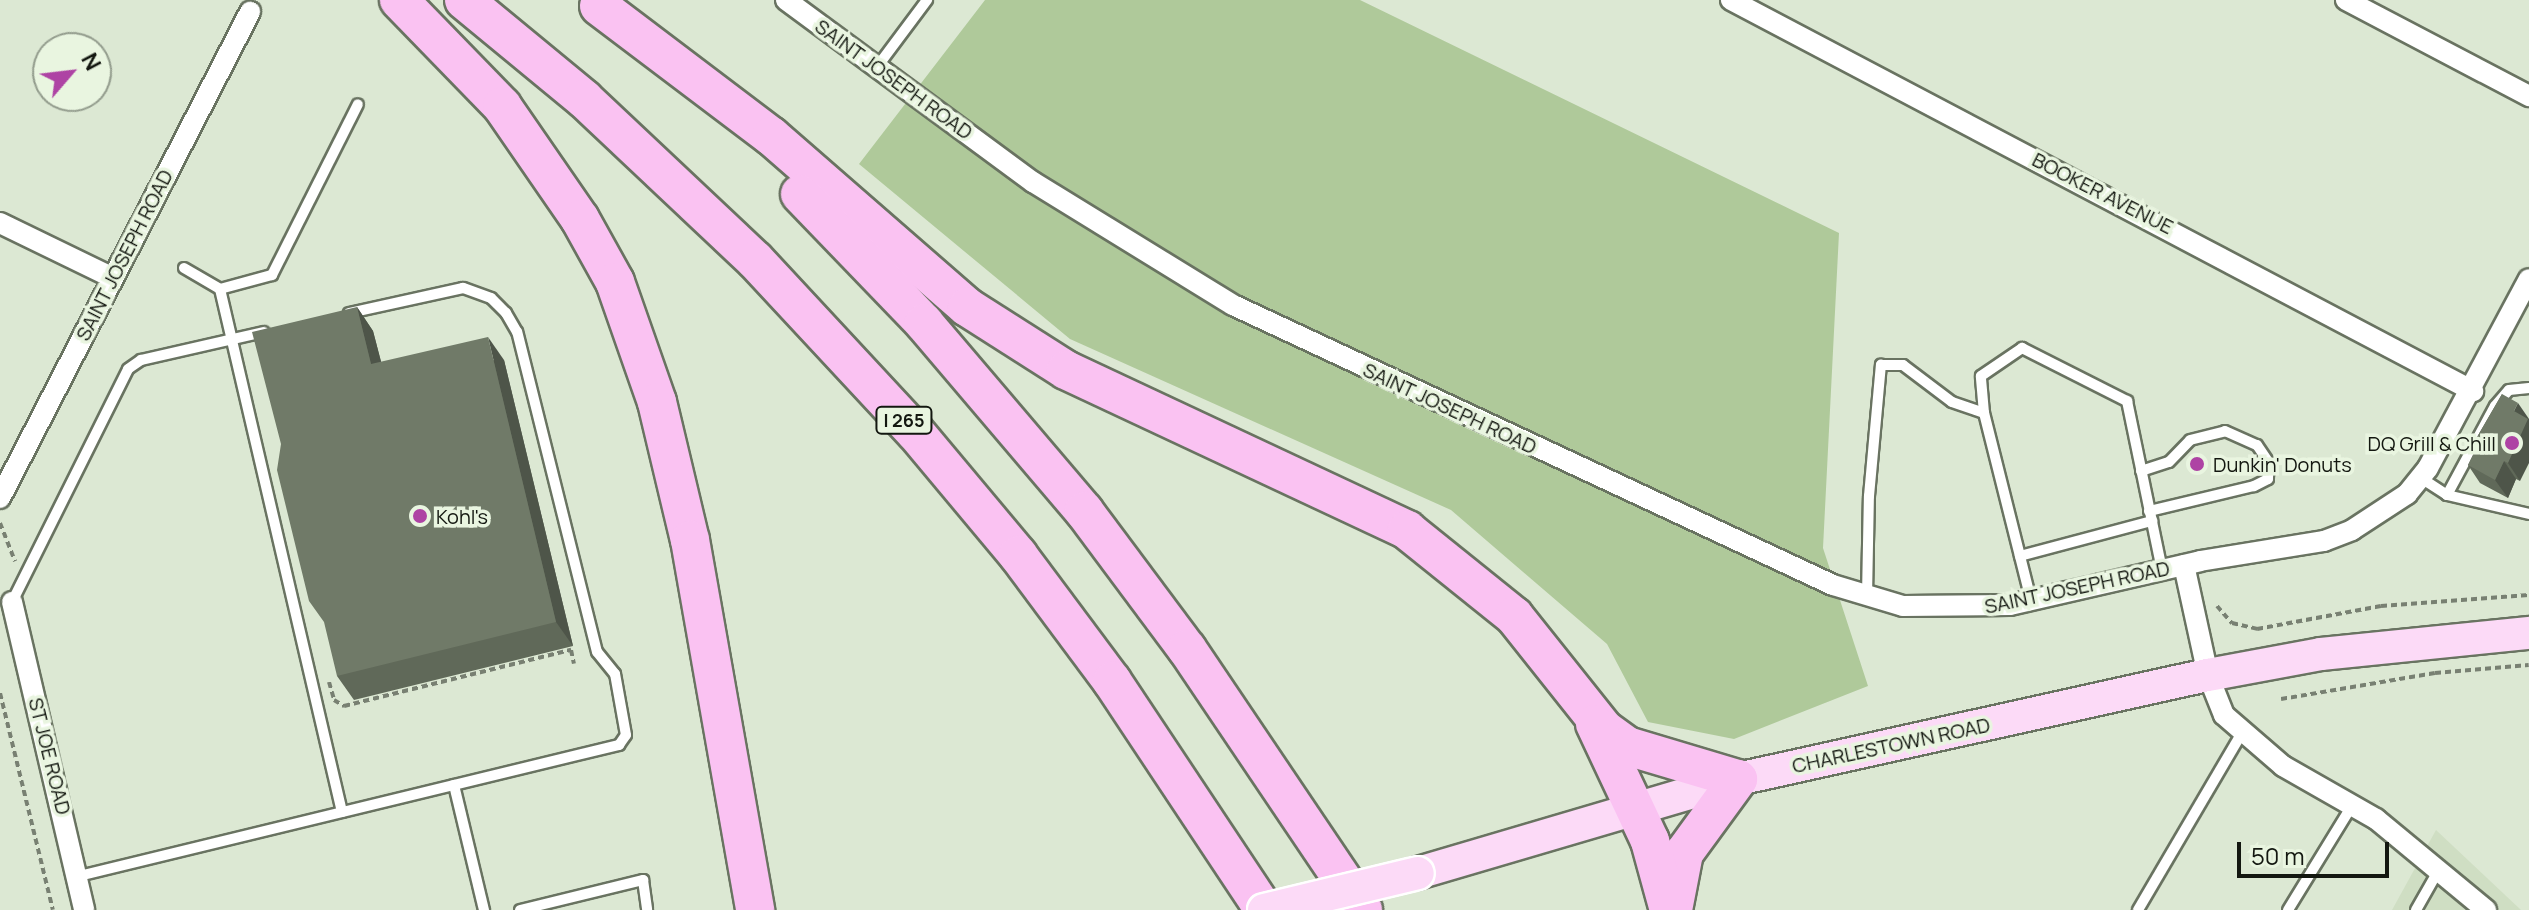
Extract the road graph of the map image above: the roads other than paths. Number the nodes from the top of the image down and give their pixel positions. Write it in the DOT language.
graph roads {
  1 [pos="399,0"];
  2 [pos="464,0"];
  3 [pos="786,0"];
  4 [pos="927,0"];
  5 [pos="1731,0"];
  6 [pos="2346,0"];
  7 [pos="595,3"];
  8 [pos="250,12"];
  9 [pos="877,67"];
  10 [pos="2529,96"];
  11 [pos="358,104"];
  12 [pos="0,223"];
  13 [pos="184,268"];
  14 [pos="111,277"];
  15 [pos="2529,279"];
  16 [pos="220,289"];
  17 [pos="331,317"];
  18 [pos="272,330"];
  19 [pos="228,340"];
  20 [pos="2529,388"];
  21 [pos="2473,391"];
  22 [pos="1984,413"];
  23 [pos="2141,471"];
  24 [pos="2421,478"];
  25 [pos="2447,495"];
  26 [pos="0,498"];
  27 [pos="2529,514"];
  28 [pos="2150,516"];
  29 [pos="2020,556"];
  30 [pos="2184,565"];
  31 [pos="2162,570"];
  32 [pos="1867,598"];
  33 [pos="2031,601"];
  34 [pos="12,602"];
  35 [pos="2529,633"];
  36 [pos="2208,675"];
  37 [pos="1587,709"];
  38 [pos="2242,733"];
  39 [pos="1738,779"];
  40 [pos="454,785"];
  41 [pos="2353,804"];
  42 [pos="1634,811"];
  43 [pos="342,812"];
  44 [pos="2437,873"];
  45 [pos="79,876"];
  46 [pos="84,910"];
  47 [pos="484,910"];
  48 [pos="520,910"];
  49 [pos="647,910"];
  50 [pos="755,910"];
  51 [pos="1264,910"];
  52 [pos="1363,910"];
  53 [pos="1671,910"];
  54 [pos="2138,910"];
  55 [pos="2288,910"];
  56 [pos="2416,910"];
  57 [pos="2486,910"];
  1 -- 50 [label="highway"];
  2 -- 51 [label="highway, I 265"];
  3 -- 9 [label="street, SAINT JOSEPH ROAD"];
  4 -- 9 [label="lane"];
  5 -- 21 [label="street, BOOKER AVENUE"];
  6 -- 10 [label="street"];
  7 -- 37 [label="highway"];
  7 -- 52 [label="highway"];
  8 -- 14 [label="street, SAINT JOSEPH ROAD"];
  9 -- 32 [label="street, SAINT JOSEPH ROAD"];
  11 -- 16 [label="lane"];
  12 -- 14 [label="street"];
  13 -- 16 [label="lane"];
  14 -- 26 [label="street, SAINT JOSEPH ROAD"];
  15 -- 21 [label="street, SAINT JOSEPH ROAD"];
  16 -- 19 [label="lane"];
  17 -- 40 [label="lane"];
  18 -- 19 [label="lane"];
  19 -- 34 [label="lane"];
  19 -- 43 [label="lane"];
  20 -- 25 [label="lane"];
  21 -- 24 [label="street, SAINT JOSEPH ROAD"];
  22 -- 23 [label="lane"];
  22 -- 29 [label="lane"];
  22 -- 32 [label="lane"];
  23 -- 28 [label="lane"];
  23 -- 28 [label="lane"];
  24 -- 25 [label="lane"];
  24 -- 30 [label="street, SAINT JOSEPH ROAD"];
  25 -- 27 [label="lane"];
  28 -- 29 [label="lane"];
  28 -- 31 [label="lane"];
  29 -- 33 [label="lane"];
  30 -- 31 [label="street, SAINT JOSEPH ROAD"];
  30 -- 36 [label="street"];
  31 -- 33 [label="street, SAINT JOSEPH ROAD"];
  32 -- 33 [label="street, SAINT JOSEPH ROAD"];
  34 -- 45 [label="street, ST JOE ROAD"];
  35 -- 36 [label="main road, CHARLESTOWN ROAD"];
  36 -- 38 [label="street"];
  36 -- 39 [label="main road, CHARLESTOWN ROAD"];
  37 -- 39 [label="highway"];
  37 -- 42 [label="highway"];
  38 -- 41 [label="street"];
  38 -- 54 [label="lane"];
  39 -- 42 [label="main road, CHARLESTOWN ROAD"];
  39 -- 53 [label="highway"];
  40 -- 43 [label="lane"];
  40 -- 47 [label="lane"];
  41 -- 44 [label="street"];
  41 -- 55 [label="lane"];
  42 -- 51 [label="main road, CHARLESTOWN ROAD, bridge"];
  42 -- 53 [label="highway"];
  43 -- 45 [label="lane"];
  44 -- 56 [label="lane"];
  44 -- 57 [label="street"];
  45 -- 46 [label="street, ST JOE ROAD"];
  48 -- 49 [label="lane"];
}
